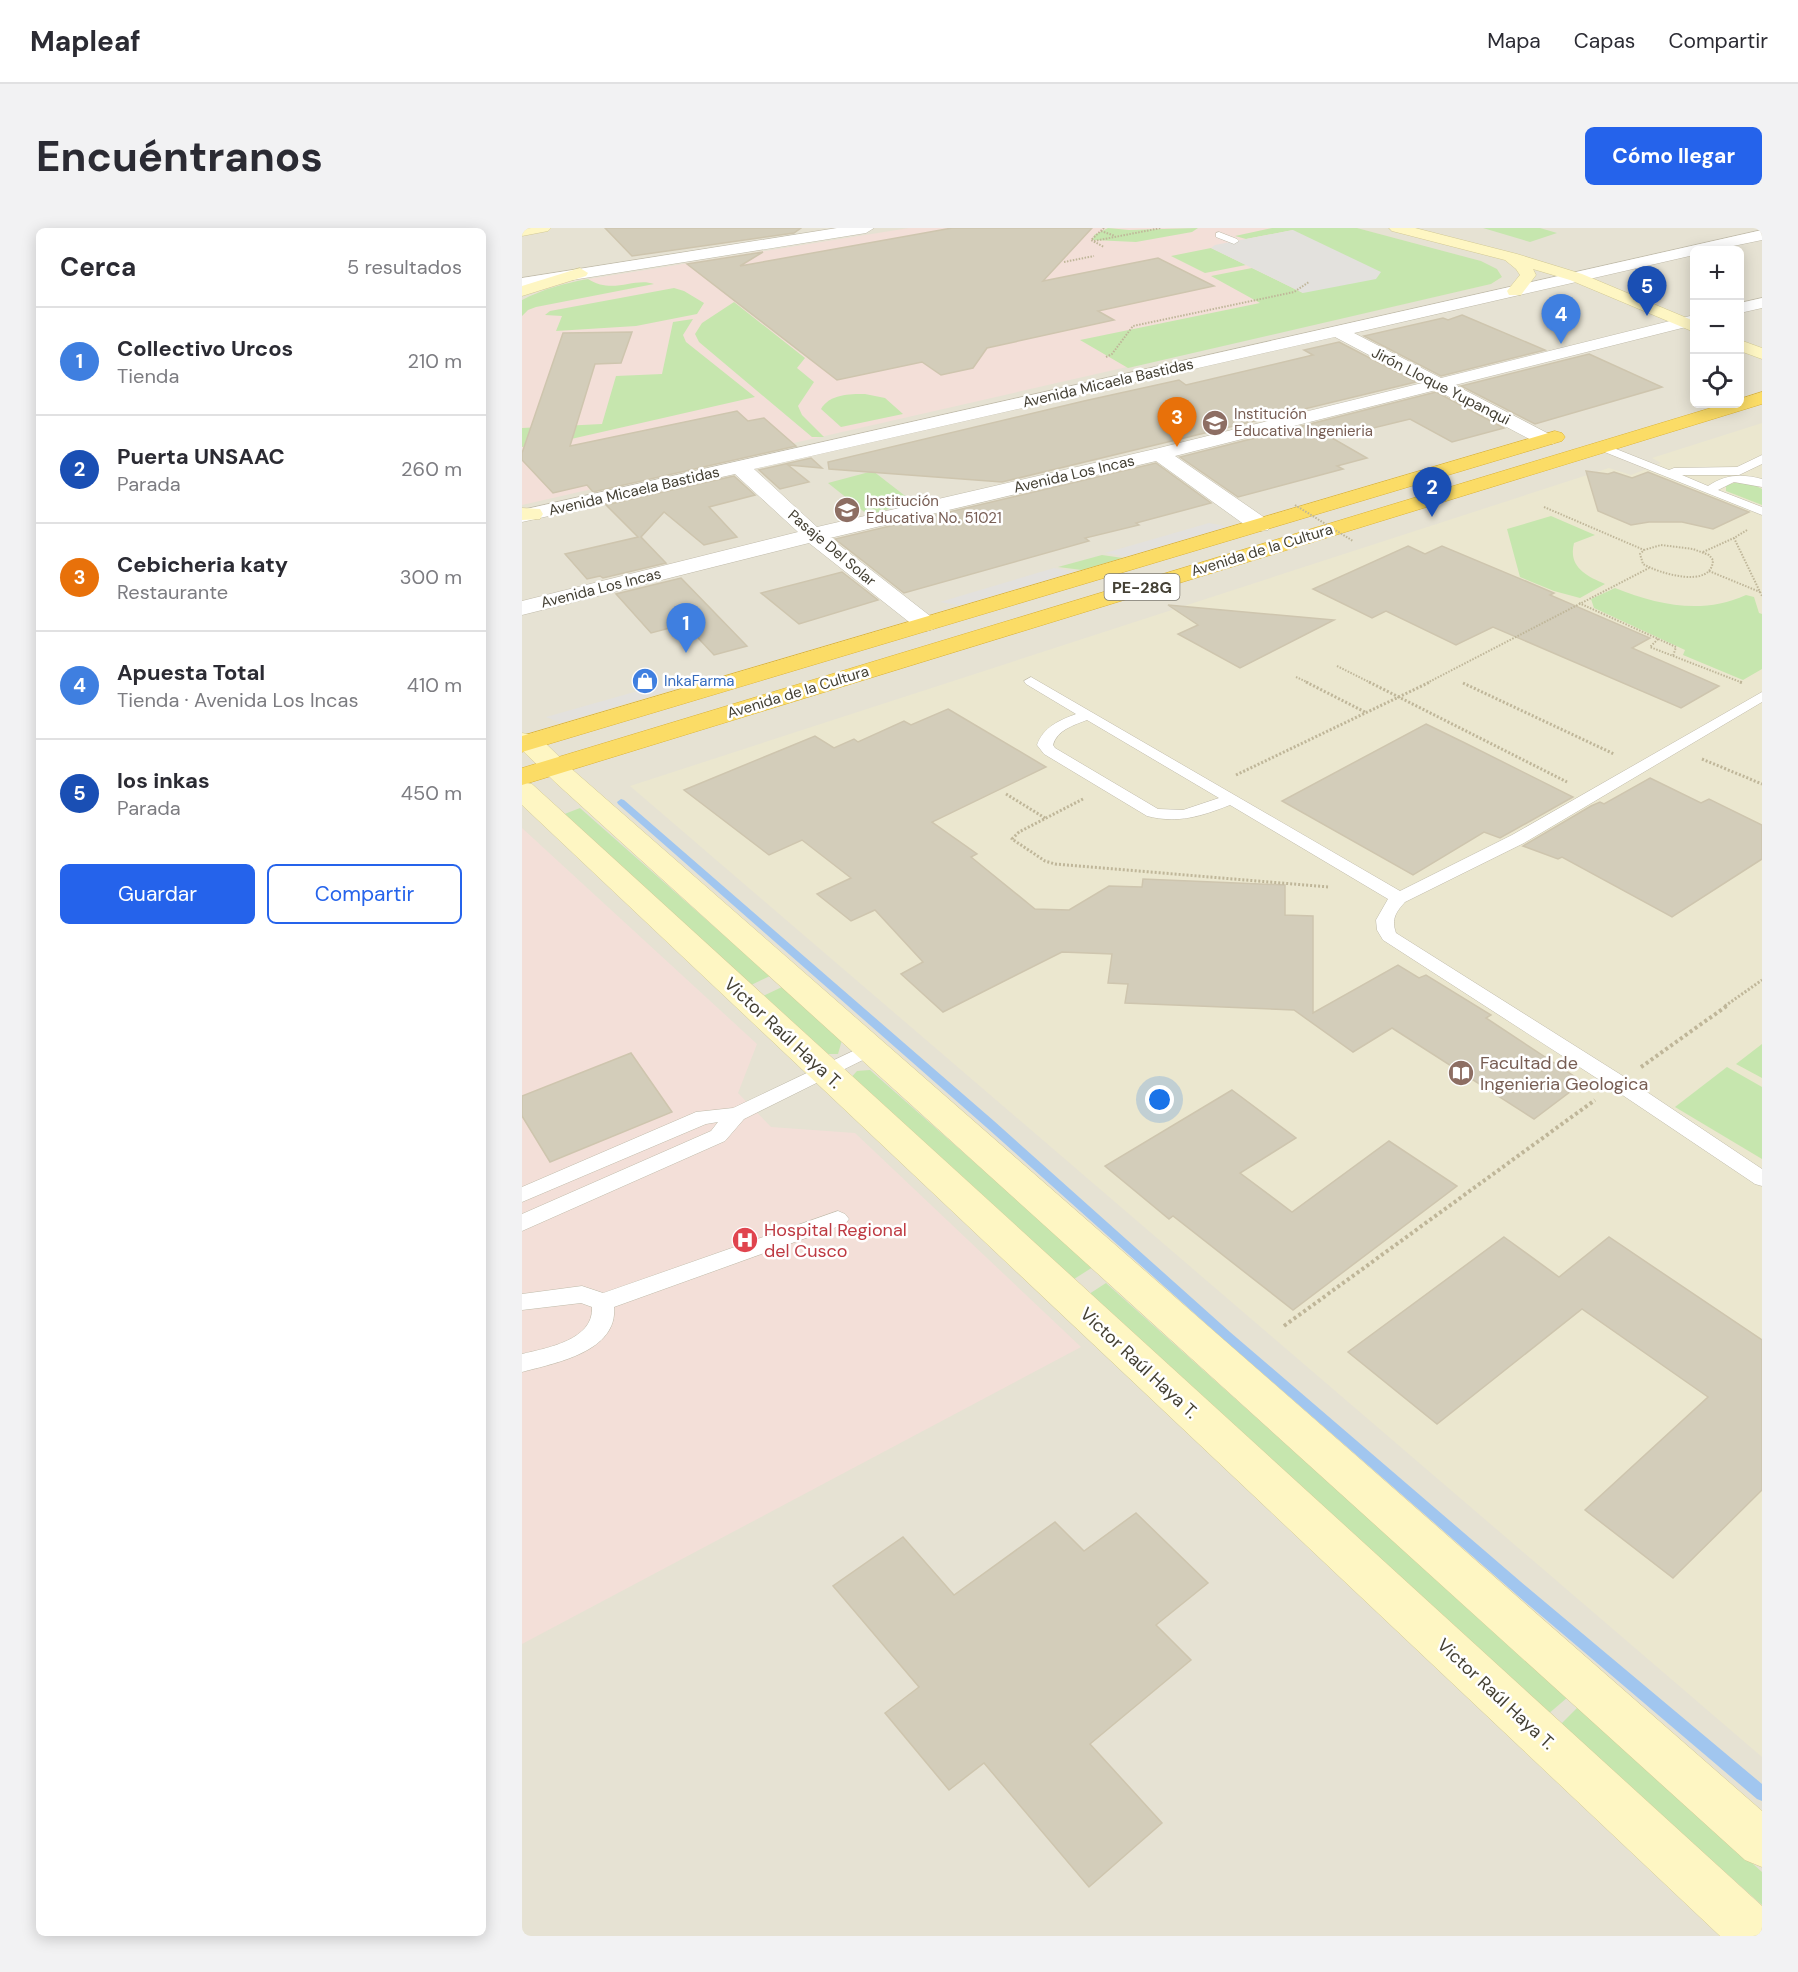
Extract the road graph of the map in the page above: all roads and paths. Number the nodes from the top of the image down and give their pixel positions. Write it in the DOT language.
graph roads {
  1 [pos="543,228"];
  2 [pos="866,228"];
  3 [pos="1104,228"];
  4 [pos="1161,228"];
  5 [pos="1397,228"];
  6 [pos="1218,230"];
  7 [pos="522,231"];
  8 [pos="1101,231"];
  9 [pos="1762,235"];
  10 [pos="1117,237"];
  11 [pos="1235,238"];
  12 [pos="1094,241"];
  13 [pos="1104,247"];
  14 [pos="1094,256"];
  15 [pos="1511,257"];
  16 [pos="1064,262"];
  17 [pos="580,273"];
  18 [pos="1576,277"];
  19 [pos="1309,282"];
  20 [pos="522,283"];
  21 [pos="522,291"];
  22 [pos="1515,291"];
  23 [pos="1762,303"];
  24 [pos="1744,308"];
  25 [pos="1690,323"];
  26 [pos="1690,323"];
  27 [pos="1337,331"];
  28 [pos="1744,347"];
  29 [pos="1762,354"];
  30 [pos="1100,360"];
  31 [pos="1437,383"];
  32 [pos="1762,398"];
  33 [pos="1571,433"];
  34 [pos="1546,440"];
  35 [pos="1601,447"];
  36 [pos="1159,454"];
  37 [pos="1762,459"];
  38 [pos="740,466"];
  39 [pos="1659,472"];
  40 [pos="1740,474"];
  41 [pos="1762,483"];
  42 [pos="1709,491"];
  43 [pos="1295,505"];
  44 [pos="1544,507"];
  45 [pos="1762,511"];
  46 [pos="525,515"];
  47 [pos="1260,525"];
  48 [pos="1753,527"];
  49 [pos="813,535"];
  50 [pos="1734,538"];
  51 [pos="1353,541"];
  52 [pos="1644,550"];
  53 [pos="1703,552"];
  54 [pos="1649,568"];
  55 [pos="1709,571"];
  56 [pos="1761,594"];
  57 [pos="1578,603"];
  58 [pos="522,608"];
  59 [pos="926,624"];
  60 [pos="1658,639"];
  61 [pos="1673,656"];
  62 [pos="1337,666"];
  63 [pos="1296,676"];
  64 [pos="1031,681"];
  65 [pos="1463,682"];
  66 [pos="1747,685"];
  67 [pos="1762,696"];
  68 [pos="1398,698"];
  69 [pos="1366,712"];
  70 [pos="1087,715"];
  71 [pos="530,754"];
  72 [pos="1616,755"];
  73 [pos="1701,759"];
  74 [pos="1235,776"];
  75 [pos="1762,784"];
  76 [pos="1108,786"];
  77 [pos="1576,787"];
  78 [pos="522,790"];
  79 [pos="1006,794"];
  80 [pos="1232,800"];
  81 [pos="1046,818"];
  82 [pos="1336,888"];
  83 [pos="1399,898"];
  84 [pos="1762,980"];
  85 [pos="870,1049"];
  86 [pos="1640,1068"];
  87 [pos="825,1071"];
  88 [pos="1603,1094"];
  89 [pos="737,1114"];
  90 [pos="1762,1179"];
  91 [pos="522,1195"];
  92 [pos="838,1220"];
  93 [pos="522,1223"];
  94 [pos="522,1302"];
  95 [pos="603,1302"];
  96 [pos="1284,1326"];
  97 [pos="522,1363"];
  98 [pos="1762,1844"];
  99 [pos="1757,1936"];
  1 -- 7 [label="street"];
  2 -- 17 [label="street"];
  3 -- 8 [label="path"];
  4 -- 10 [label="path"];
  5 -- 15 [label="street"];
  6 -- 11 [label="lane"];
  8 -- 10 [label="path"];
  8 -- 12 [label="path"];
  9 -- 18 [label="street, Avenida Micaela Bastidas"];
  10 -- 12 [label="path"];
  12 -- 13 [label="path"];
  14 -- 16 [label="path"];
  15 -- 18 [label="street"];
  15 -- 22 [label="street"];
  17 -- 20 [label="street"];
  17 -- 21 [label="street"];
  18 -- 22 [label="street, Avenida Micaela Bastidas"];
  18 -- 25 [label="street"];
  19 -- 30 [label="path"];
  22 -- 27 [label="street, Avenida Micaela Bastidas"];
  23 -- 24 [label="street"];
  26 -- 31 [label="street, Avenida Los Incas"];
  27 -- 31 [label="street, Jirón Lloque Yupanqui"];
  27 -- 38 [label="street, Avenida Micaela Bastidas"];
  28 -- 29 [label="street"];
  31 -- 34 [label="street, Jirón Lloque Yupanqui"];
  31 -- 36 [label="street, Avenida Los Incas"];
  32 -- 35 [label="highway, Avenida de la Cultura / PE-28G"];
  33 -- 34 [label="highway, Avenida de la Cultura / PE-28G"];
  34 -- 47 [label="highway, Avenida de la Cultura / PE-28G"];
  35 -- 39 [label="lane"];
  35 -- 71 [label="highway, Avenida de la Cultura / PE-28G"];
  36 -- 47 [label="street"];
  36 -- 49 [label="street, Avenida Los Incas"];
  37 -- 40 [label="lane"];
  38 -- 46 [label="street, Avenida Micaela Bastidas"];
  38 -- 49 [label="street, Pasaje Del Solar"];
  39 -- 40 [label="lane"];
  39 -- 42 [label="lane"];
  40 -- 41 [label="lane"];
  40 -- 42 [label="lane"];
  42 -- 45 [label="lane"];
  43 -- 51 [label="path, bridge"];
  44 -- 52 [label="path"];
  47 -- 59 [label="highway, Avenida de la Cultura / PE-28G"];
  48 -- 50 [label="path"];
  49 -- 58 [label="street, Avenida Los Incas"];
  49 -- 59 [label="street, Pasaje Del Solar"];
  50 -- 53 [label="path"];
  50 -- 56 [label="path"];
  52 -- 53 [label="path"];
  52 -- 54 [label="path"];
  53 -- 55 [label="path"];
  54 -- 55 [label="path"];
  54 -- 57 [label="path"];
  55 -- 56 [label="path"];
  57 -- 60 [label="path"];
  57 -- 68 [label="path"];
  59 -- 71 [label="highway, Avenida de la Cultura / PE-28G"];
  60 -- 61 [label="path"];
  60 -- 61 [label="path"];
  61 -- 66 [label="path"];
  62 -- 68 [label="path"];
  63 -- 69 [label="path"];
  64 -- 70 [label="lane"];
  65 -- 72 [label="path"];
  67 -- 83 [label="lane"];
  68 -- 69 [label="path"];
  68 -- 77 [label="path"];
  69 -- 74 [label="path"];
  70 -- 76 [label="lane"];
  70 -- 80 [label="lane"];
  71 -- 85 [label="street"];
  73 -- 75 [label="path"];
  76 -- 80 [label="lane"];
  76 -- 81 [label="path"];
  78 -- 87 [label="street, Victor Raúl Haya T."];
  79 -- 81 [label="path"];
  80 -- 83 [label="lane"];
  81 -- 82 [label="path"];
  83 -- 90 [label="lane"];
  84 -- 86 [label="path"];
  85 -- 87 [label="lane"];
  85 -- 98 [label="street"];
  87 -- 89 [label="lane"];
  87 -- 99 [label="street, Victor Raúl Haya T."];
  88 -- 96 [label="path"];
  89 -- 91 [label="lane"];
  89 -- 93 [label="lane"];
  92 -- 95 [label="lane"];
  94 -- 95 [label="lane"];
  95 -- 97 [label="lane"];
}
